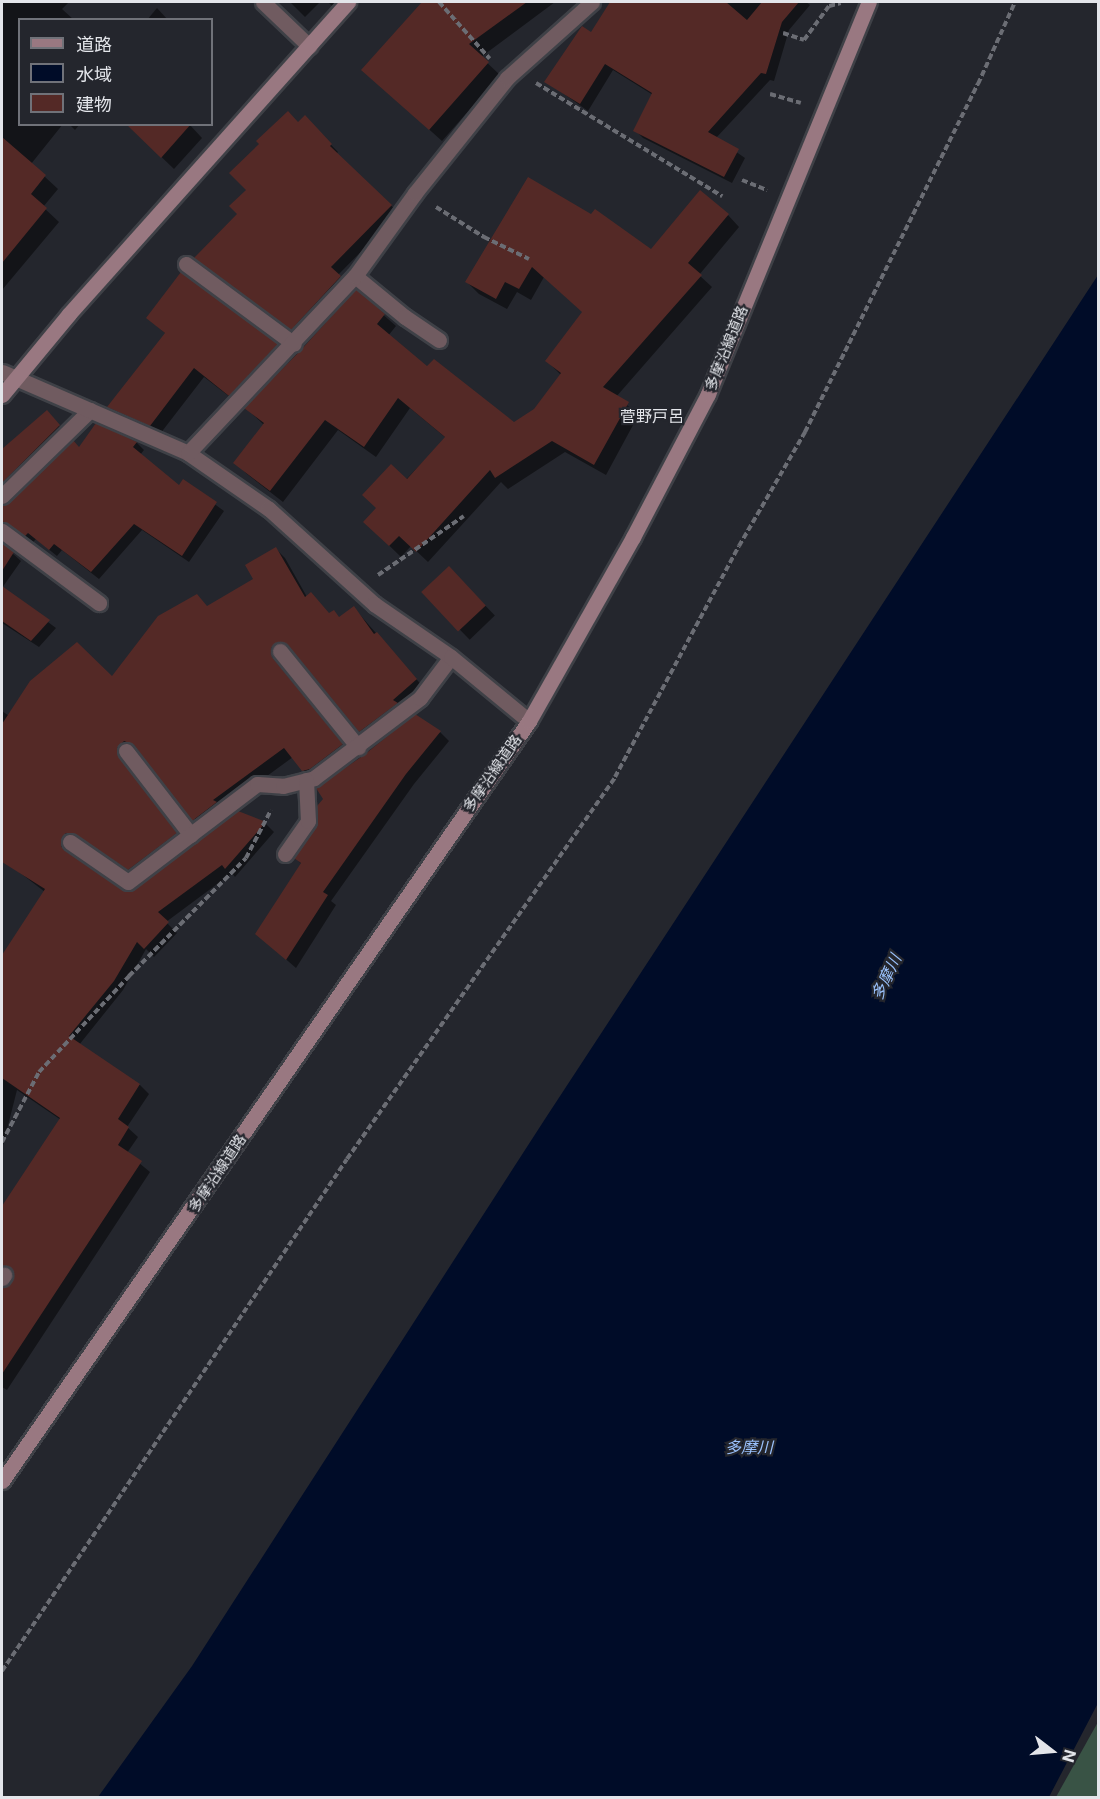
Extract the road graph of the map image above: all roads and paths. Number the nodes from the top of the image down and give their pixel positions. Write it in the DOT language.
graph roads {
  1 [pos="262,2"];
  2 [pos="348,2"];
  3 [pos="439,2"];
  4 [pos="592,2"];
  5 [pos="846,2"];
  6 [pos="869,2"];
  7 [pos="1015,2"];
  8 [pos="783,33"];
  9 [pos="309,46"];
  10 [pos="511,74"];
  11 [pos="770,94"];
  12 [pos="808,105"];
  13 [pos="742,180"];
  14 [pos="773,193"];
  15 [pos="415,194"];
  16 [pos="722,196"];
  17 [pos="529,259"];
  18 [pos="186,264"];
  19 [pos="355,276"];
  20 [pos="439,340"];
  21 [pos="294,344"];
  22 [pos="2,372"];
  23 [pos="16,379"];
  24 [pos="2,395"];
  25 [pos="90,410"];
  26 [pos="189,453"];
  27 [pos="2,496"];
  28 [pos="464,516"];
  29 [pos="2,531"];
  30 [pos="358,590"];
  31 [pos="99,603"];
  32 [pos="280,651"];
  33 [pos="451,657"];
  34 [pos="530,721"];
  35 [pos="358,747"];
  36 [pos="126,752"];
  37 [pos="306,780"];
  38 [pos="283,786"];
  39 [pos="191,835"];
  40 [pos="70,842"];
  41 [pos="285,854"];
  42 [pos="2,1142"];
  43 [pos="2,1481"];
  44 [pos="2,1671"];
  1 -- 9 [label="street"];
  2 -- 9 [label="street"];
  3 -- 10 [label="path"];
  4 -- 10 [label="street"];
  5 -- 8 [label="path"];
  6 -- 34 [label="street, 多摩沿線道路"];
  7 -- 44 [label="path"];
  9 -- 23 [label="street"];
  10 -- 15 [label="street"];
  10 -- 16 [label="path"];
  11 -- 12 [label="path"];
  13 -- 14 [label="path"];
  15 -- 17 [label="path"];
  15 -- 19 [label="street"];
  18 -- 21 [label="street"];
  19 -- 20 [label="street"];
  19 -- 21 [label="street"];
  21 -- 26 [label="street"];
  22 -- 23 [label="street"];
  23 -- 24 [label="street"];
  23 -- 25 [label="street"];
  25 -- 26 [label="street"];
  25 -- 27 [label="street"];
  26 -- 30 [label="street"];
  28 -- 30 [label="path"];
  29 -- 31 [label="street"];
  30 -- 33 [label="street"];
  32 -- 35 [label="street"];
  33 -- 34 [label="street"];
  33 -- 35 [label="street"];
  34 -- 43 [label="street, 多摩沿線道路"];
  35 -- 37 [label="street"];
  36 -- 39 [label="street"];
  37 -- 38 [label="street"];
  37 -- 41 [label="street"];
  38 -- 39 [label="street"];
  38 -- 42 [label="path"];
  39 -- 40 [label="street"];
}
